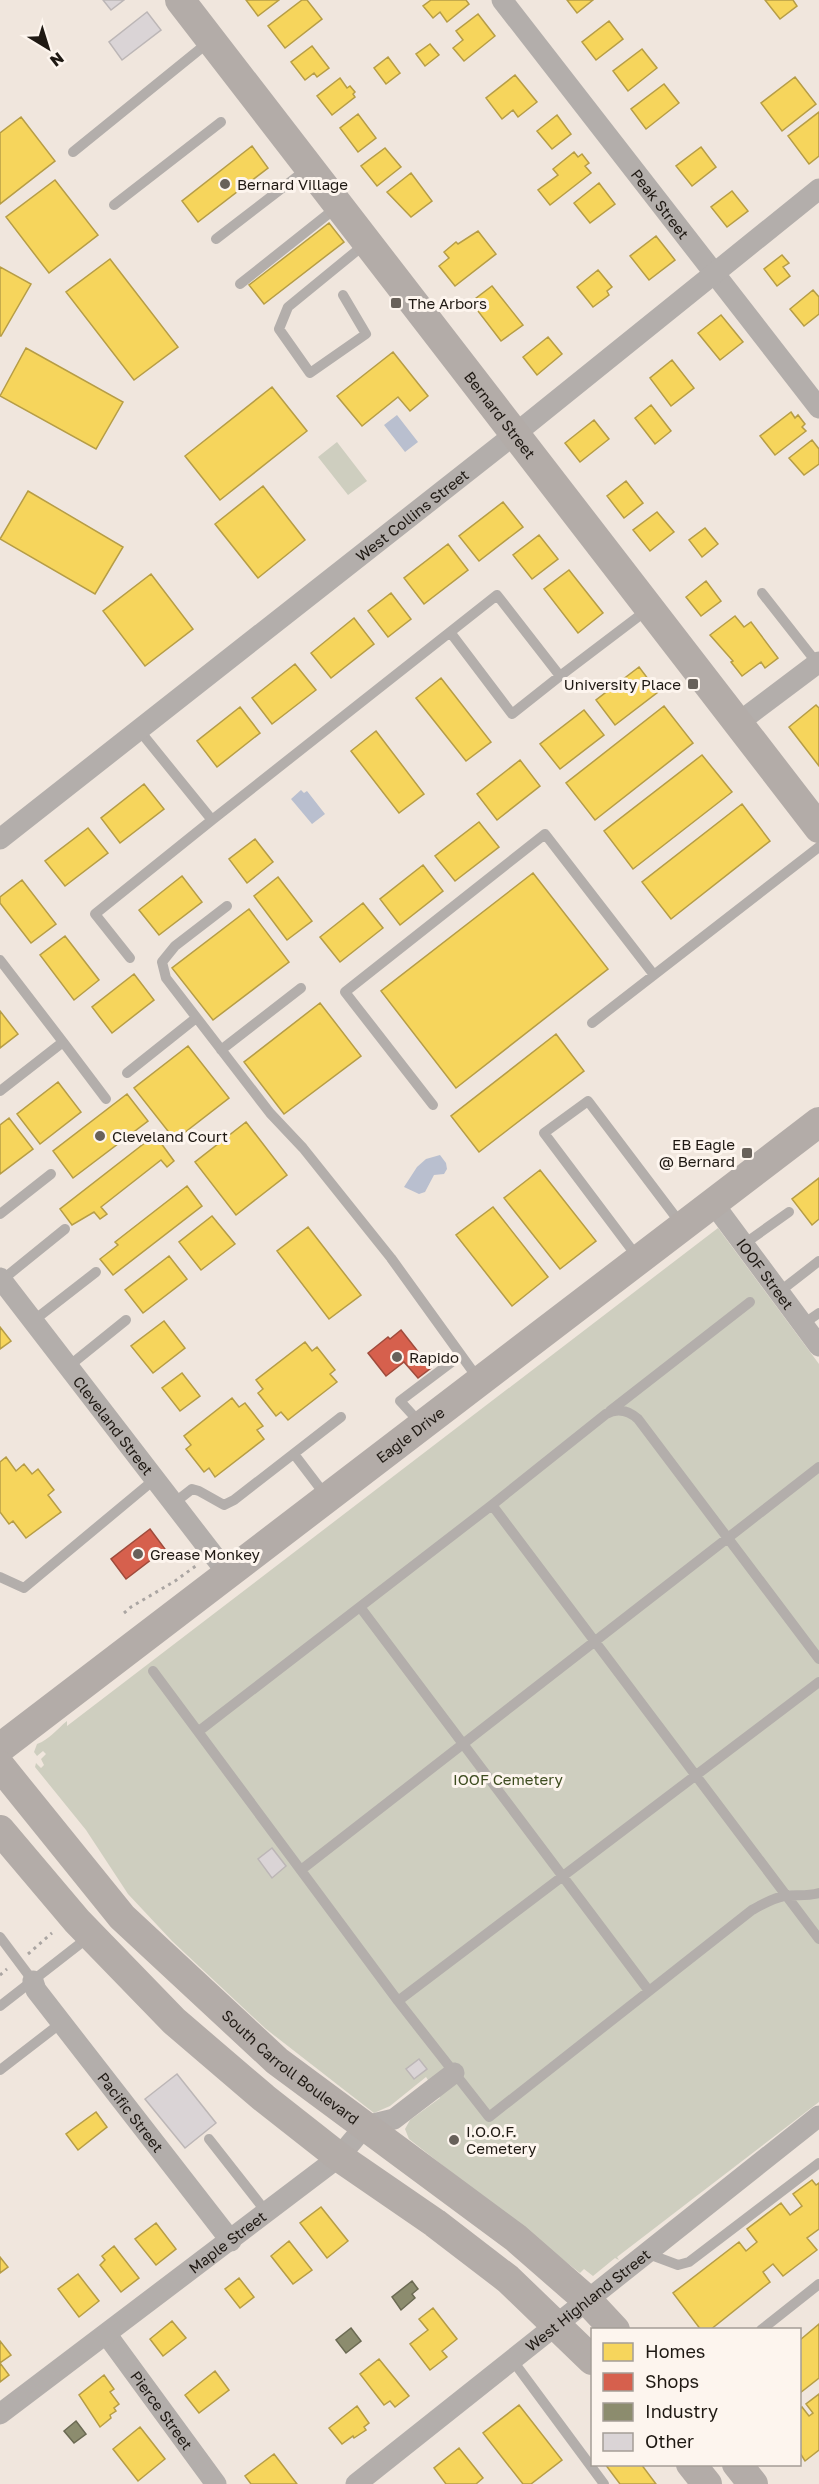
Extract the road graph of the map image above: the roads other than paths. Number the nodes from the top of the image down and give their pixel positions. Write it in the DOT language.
graph roads {
  1 [pos="180,0"];
  2 [pos="502,0"];
  3 [pos="211,40"];
  4 [pos="221,122"];
  5 [pos="73,152"];
  6 [pos="310,167"];
  7 [pos="819,189"];
  8 [pos="114,205"];
  9 [pos="340,205"];
  10 [pos="216,239"];
  11 [pos="368,242"];
  12 [pos="715,273"];
  13 [pos="240,284"];
  14 [pos="343,295"];
  15 [pos="819,408"];
  16 [pos="515,434"];
  17 [pos="762,593"];
  18 [pos="648,608"];
  19 [pos="450,632"];
  20 [pos="818,662"];
  21 [pos="560,676"];
  22 [pos="738,723"];
  23 [pos="139,730"];
  24 [pos="212,820"];
  25 [pos="819,828"];
  26 [pos="0,839"];
  27 [pos="819,847"];
  28 [pos="227,906"];
  29 [pos="130,958"];
  30 [pos="0,960"];
  31 [pos="654,975"];
  32 [pos="300,988"];
  33 [pos="196,1018"];
  34 [pos="592,1023"];
  35 [pos="63,1042"];
  36 [pos="221,1050"];
  37 [pos="127,1073"];
  38 [pos="0,1091"];
  39 [pos="106,1099"];
  40 [pos="433,1105"];
  41 [pos="819,1122"];
  42 [pos="51,1174"];
  43 [pos="713,1203"];
  44 [pos="789,1212"];
  45 [pos="0,1214"];
  46 [pos="683,1227"];
  47 [pos="65,1230"];
  48 [pos="744,1244"];
  49 [pos="639,1260"];
  50 [pos="819,1261"];
  51 [pos="96,1272"];
  52 [pos="1,1279"];
  53 [pos="779,1292"];
  54 [pos="750,1302"];
  55 [pos="811,1319"];
  56 [pos="126,1320"];
  57 [pos="33,1321"];
  58 [pos="819,1346"];
  59 [pos="460,1355"];
  60 [pos="69,1366"];
  61 [pos="480,1382"];
  62 [pos="610,1412"];
  63 [pos="342,1417"];
  64 [pos="423,1426"];
  65 [pos="294,1454"];
  66 [pos="819,1467"];
  67 [pos="155,1479"];
  68 [pos="328,1499"];
  69 [pos="174,1503"];
  70 [pos="492,1505"];
  71 [pos="728,1536"];
  72 [pos="228,1574"];
  73 [pos="0,1577"];
  74 [pos="360,1607"];
  75 [pos="595,1641"];
  76 [pos="819,1659"];
  77 [pos="153,1671"];
  78 [pos="819,1682"];
  79 [pos="199,1731"];
  80 [pos="463,1744"];
  81 [pos="0,1748"];
  82 [pos="0,1766"];
  83 [pos="696,1775"];
  84 [pos="0,1830"];
  85 [pos="301,1870"];
  86 [pos="562,1877"];
  87 [pos="819,1893"];
  88 [pos="786,1896"];
  89 [pos="91,1935"];
  90 [pos="0,1937"];
  91 [pos="819,1939"];
  92 [pos="33,1981"];
  93 [pos="649,1991"];
  94 [pos="398,2001"];
  95 [pos="0,2006"];
  96 [pos="61,2023"];
  97 [pos="0,2070"];
  98 [pos="454,2073"];
  99 [pos="819,2116"];
  100 [pos="365,2126"];
  101 [pos="209,2139"];
  102 [pos="339,2157"];
  103 [pos="819,2163"];
  104 [pos="267,2213"];
  105 [pos="231,2241"];
  106 [pos="646,2253"];
  107 [pos="819,2284"];
  108 [pos="587,2300"];
  109 [pos="557,2325"];
  110 [pos="613,2328"];
  111 [pos="764,2328"];
  112 [pos="107,2335"];
  113 [pos="591,2359"];
  114 [pos="513,2361"];
  115 [pos="0,2414"];
  116 [pos="693,2466"];
  117 [pos="739,2466"];
  118 [pos="216,2484"];
  119 [pos="356,2484"];
  120 [pos="604,2484"];
  121 [pos="707,2484"];
  122 [pos="753,2484"];
  1 -- 3 [label="street, Bernard Street"];
  2 -- 12 [label="street, Peak Street"];
  3 -- 5 [label="lane"];
  3 -- 6 [label="street, Bernard Street"];
  4 -- 8 [label="lane"];
  6 -- 9 [label="street, Bernard Street"];
  6 -- 10 [label="lane"];
  7 -- 12 [label="street, West Collins Street"];
  9 -- 11 [label="street, Bernard Street"];
  9 -- 13 [label="lane"];
  11 -- 14 [label="lane"];
  11 -- 16 [label="street, Bernard Street"];
  12 -- 15 [label="street, Peak Street"];
  12 -- 16 [label="street, West Collins Street"];
  16 -- 18 [label="street, Bernard Street"];
  16 -- 23 [label="street, West Collins Street"];
  17 -- 20 [label="lane"];
  18 -- 21 [label="lane"];
  18 -- 22 [label="street, Bernard Street"];
  19 -- 21 [label="lane"];
  19 -- 21 [label="lane"];
  19 -- 24 [label="lane"];
  20 -- 22 [label="street"];
  22 -- 25 [label="street, Bernard Street"];
  23 -- 24 [label="lane"];
  23 -- 26 [label="street, West Collins Street"];
  24 -- 29 [label="lane"];
  27 -- 31 [label="lane"];
  28 -- 33 [label="lane"];
  30 -- 35 [label="lane"];
  31 -- 34 [label="lane"];
  31 -- 40 [label="lane"];
  32 -- 36 [label="lane"];
  33 -- 36 [label="lane"];
  33 -- 37 [label="lane"];
  35 -- 38 [label="lane"];
  35 -- 39 [label="lane"];
  36 -- 59 [label="lane"];
  41 -- 43 [label="street, Eagle Drive"];
  42 -- 45 [label="lane"];
  43 -- 46 [label="street, Eagle Drive"];
  43 -- 48 [label="street, IOOF Street"];
  44 -- 48 [label="lane"];
  46 -- 49 [label="street, Eagle Drive"];
  46 -- 49 [label="lane"];
  47 -- 52 [label="lane"];
  48 -- 53 [label="street, IOOF Street"];
  49 -- 61 [label="street, Eagle Drive"];
  50 -- 53 [label="lane"];
  51 -- 57 [label="lane"];
  52 -- 57 [label="street, Cleveland Street"];
  53 -- 55 [label="street, IOOF Street"];
  54 -- 62 [label="lane"];
  55 -- 58 [label="street, IOOF Street"];
  56 -- 60 [label="lane"];
  57 -- 60 [label="street, Cleveland Street"];
  59 -- 61 [label="lane"];
  59 -- 64 [label="lane"];
  60 -- 67 [label="street, Cleveland Street"];
  61 -- 64 [label="street, Eagle Drive"];
  62 -- 70 [label="lane"];
  62 -- 71 [label="lane"];
  63 -- 65 [label="lane"];
  64 -- 68 [label="street, Eagle Drive"];
  65 -- 68 [label="lane"];
  65 -- 69 [label="lane"];
  66 -- 71 [label="lane"];
  67 -- 69 [label="street, Cleveland Street"];
  67 -- 73 [label="lane"];
  68 -- 72 [label="street, Eagle Drive"];
  69 -- 72 [label="street, Cleveland Street"];
  70 -- 74 [label="lane"];
  70 -- 75 [label="lane"];
  71 -- 75 [label="lane"];
  71 -- 76 [label="lane"];
  72 -- 81 [label="street, Eagle Drive"];
  74 -- 79 [label="lane"];
  74 -- 80 [label="lane"];
  75 -- 80 [label="lane"];
  75 -- 83 [label="lane"];
  77 -- 79 [label="lane"];
  78 -- 83 [label="lane"];
  79 -- 85 [label="lane"];
  80 -- 85 [label="lane"];
  80 -- 86 [label="lane"];
  82 -- 100 [label="street, South Carroll Boulevard"];
  83 -- 86 [label="lane"];
  83 -- 88 [label="lane"];
  84 -- 89 [label="street"];
  85 -- 94 [label="lane"];
  86 -- 93 [label="lane"];
  86 -- 94 [label="lane"];
  87 -- 88 [label="lane"];
  88 -- 91 [label="lane"];
  88 -- 93 [label="lane"];
  89 -- 92 [label="lane"];
  89 -- 102 [label="street"];
  90 -- 92 [label="lane"];
  92 -- 95 [label="lane"];
  92 -- 96 [label="street, Pacific Street"];
  93 -- 98 [label="lane"];
  94 -- 98 [label="lane"];
  96 -- 97 [label="lane"];
  96 -- 105 [label="street, Pacific Street"];
  98 -- 100 [label="street"];
  99 -- 106 [label="street, West Highland Street"];
  100 -- 102 [label="street, Maple Street"];
  100 -- 108 [label="street, South Carroll Boulevard"];
  101 -- 104 [label="lane"];
  102 -- 104 [label="street, Maple Street"];
  102 -- 109 [label="street"];
  103 -- 106 [label="lane"];
  104 -- 105 [label="street, Maple Street"];
  105 -- 112 [label="street, Maple Street"];
  106 -- 108 [label="street, West Highland Street"];
  107 -- 111 [label="lane"];
  108 -- 109 [label="street, West Highland Street"];
  108 -- 110 [label="street, South Carroll Boulevard"];
  109 -- 113 [label="street"];
  109 -- 114 [label="street, West Highland Street"];
  112 -- 115 [label="street, Maple Street"];
  112 -- 118 [label="street, Pierce Street"];
  114 -- 119 [label="street, West Highland Street"];
  114 -- 120 [label="lane"];
  116 -- 121 [label="street"];
  117 -- 122 [label="street"];
}
